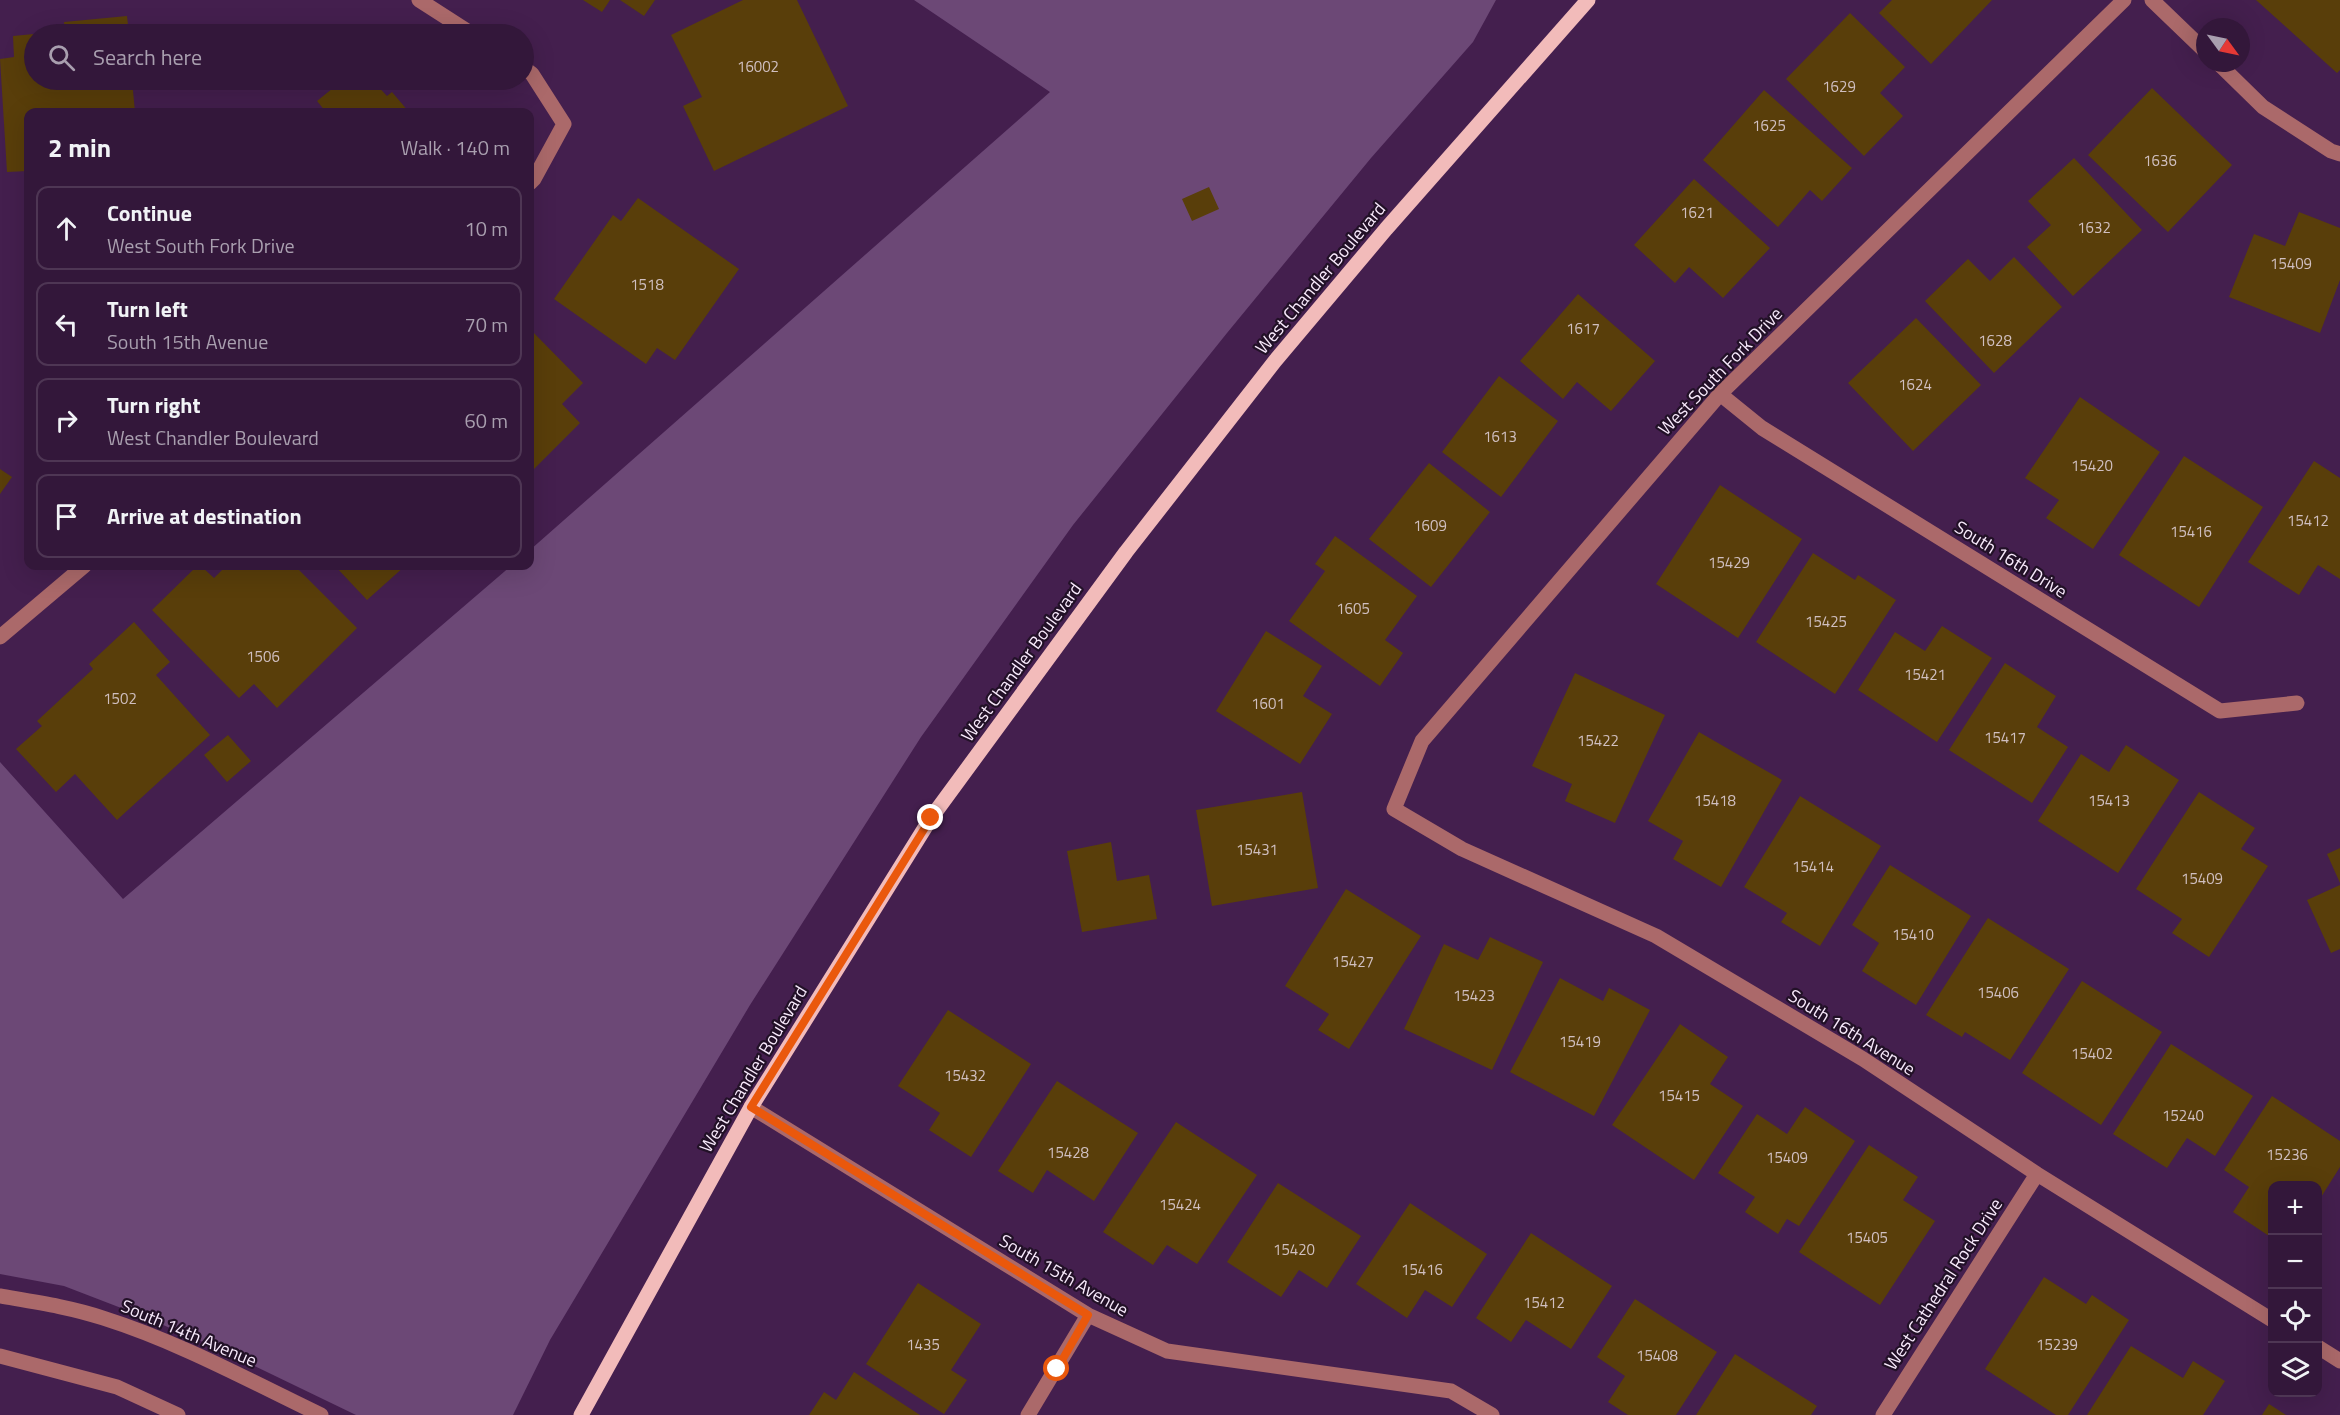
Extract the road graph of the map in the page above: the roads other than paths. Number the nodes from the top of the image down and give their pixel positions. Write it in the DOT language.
graph roads {
  1 [pos="419,0"];
  2 [pos="1588,0"];
  3 [pos="2124,0"];
  4 [pos="2152,0"];
  5 [pos="456,24"];
  6 [pos="2196,42"];
  7 [pos="2227,72"];
  8 [pos="534,77"];
  9 [pos="2340,154"];
  10 [pos="534,179"];
  11 [pos="1720,394"];
  12 [pos="79,570"];
  13 [pos="0,637"];
  14 [pos="2297,703"];
  15 [pos="1394,809"];
  16 [pos="751,1107"];
  17 [pos="2037,1174"];
  18 [pos="0,1296"];
  19 [pos="1088,1315"];
  20 [pos="2268,1318"];
  21 [pos="2322,1350"];
  22 [pos="0,1356"];
  23 [pos="2340,1361"];
  24 [pos="178,1415"];
  25 [pos="321,1415"];
  26 [pos="581,1415"];
  27 [pos="1028,1415"];
  28 [pos="1492,1415"];
  29 [pos="1883,1415"];
  1 -- 5 [label="street"];
  2 -- 16 [label="main road, West Chandler Boulevard"];
  3 -- 11 [label="street, West South Fork Drive"];
  4 -- 6 [label="street"];
  7 -- 9 [label="street"];
  8 -- 10 [label="street"];
  11 -- 14 [label="street, South 16th Drive"];
  11 -- 15 [label="street, West South Fork Drive"];
  12 -- 13 [label="street"];
  15 -- 17 [label="street, South 16th Avenue"];
  16 -- 19 [label="street, South 15th Avenue"];
  16 -- 26 [label="main road, West Chandler Boulevard"];
  17 -- 20 [label="street, South 16th Avenue"];
  17 -- 29 [label="street, West Cathedral Rock Drive"];
  18 -- 25 [label="street, South 14th Avenue"];
  19 -- 27 [label="street"];
  19 -- 28 [label="street, South 15th Avenue"];
  21 -- 23 [label="street"];
  22 -- 24 [label="street"];
}
